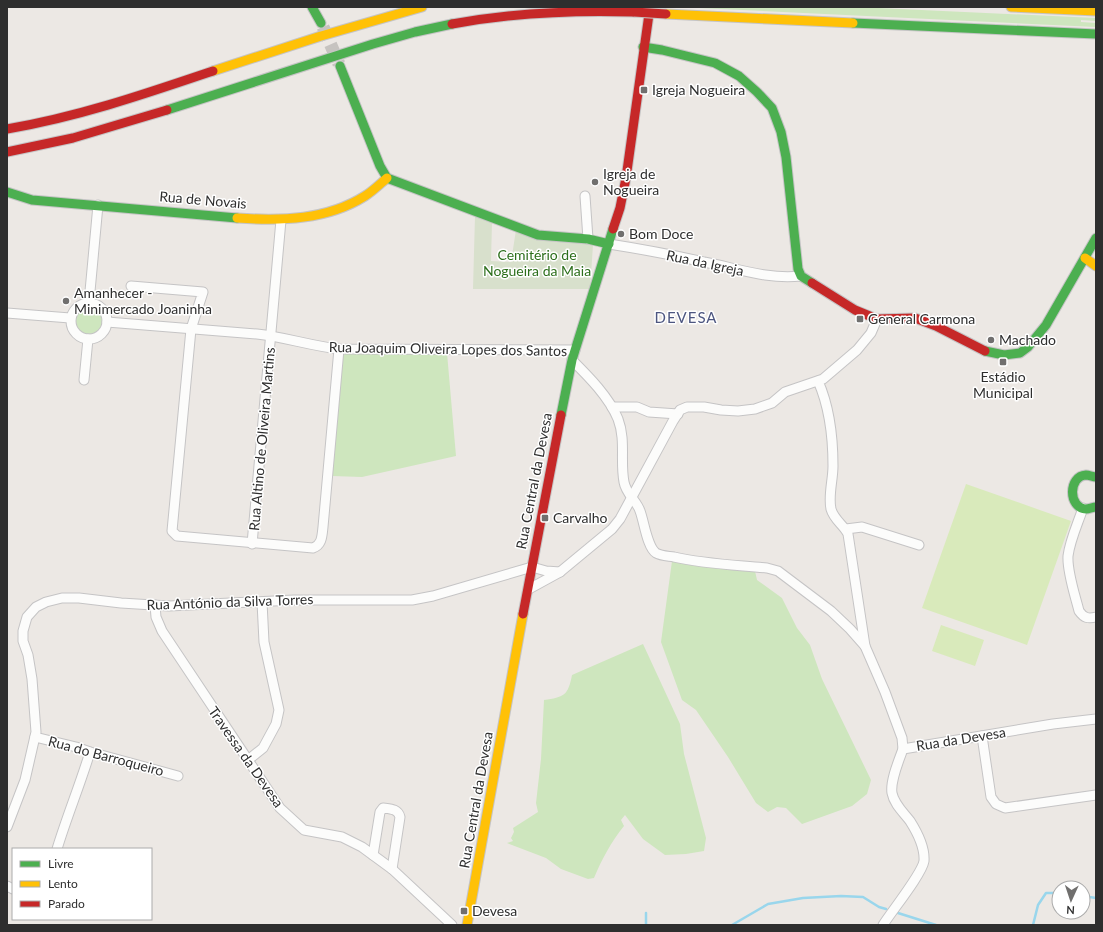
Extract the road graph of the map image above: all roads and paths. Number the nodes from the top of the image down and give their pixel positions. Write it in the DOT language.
graph roads {
  1 [pos="312,7"];
  2 [pos="422,7"];
  3 [pos="650,7"];
  4 [pos="1011,7"];
  5 [pos="1096,11"];
  6 [pos="321,23"];
  7 [pos="1096,34"];
  8 [pos="643,47"];
  9 [pos="340,66"];
  10 [pos="7,130"];
  11 [pos="7,152"];
  12 [pos="387,178"];
  13 [pos="7,192"];
  14 [pos="585,196"];
  15 [pos="98,206"];
  16 [pos="281,220"];
  17 [pos="1096,238"];
  18 [pos="588,239"];
  19 [pos="610,244"];
  20 [pos="1085,258"];
  21 [pos="1096,266"];
  22 [pos="801,276"];
  23 [pos="131,286"];
  24 [pos="89,302"];
  25 [pos="7,313"];
  26 [pos="70,318"];
  27 [pos="877,319"];
  28 [pos="107,322"];
  29 [pos="191,329"];
  30 [pos="271,335"];
  31 [pos="88,339"];
  32 [pos="339,349"];
  33 [pos="575,350"];
  34 [pos="572,360"];
  35 [pos="84,380"];
  36 [pos="818,381"];
  37 [pos="612,407"];
  38 [pos="678,414"];
  39 [pos="1096,477"];
  40 [pos="631,498"];
  41 [pos="1096,507"];
  42 [pos="1083,508"];
  43 [pos="846,529"];
  44 [pos="252,544"];
  45 [pos="919,545"];
  46 [pos="532,567"];
  47 [pos="560,572"];
  48 [pos="528,589"];
  49 [pos="262,602"];
  50 [pos="155,606"];
  51 [pos="1096,617"];
  52 [pos="865,646"];
  53 [pos="1096,719"];
  54 [pos="982,736"];
  55 [pos="35,737"];
  56 [pos="903,748"];
  57 [pos="90,752"];
  58 [pos="248,760"];
  59 [pos="178,776"];
  60 [pos="1096,795"];
  61 [pos="7,828"];
  62 [pos="57,848"];
  63 [pos="373,855"];
  64 [pos="392,869"];
  65 [pos="452,925"];
  66 [pos="467,925"];
  67 [pos="883,925"];
  1 -- 6 [label="main road"];
  2 -- 10 [label="main road"];
  3 -- 8 [label="main road, Rua Central da Devesa"];
  4 -- 5 [label="main road"];
  7 -- 11 [label="main road, bridge"];
  8 -- 19 [label="main road, Rua Central da Devesa"];
  8 -- 22 [label="main road"];
  9 -- 12 [label="main road"];
  12 -- 16 [label="main road, Rua de Novais"];
  12 -- 18 [label="main road"];
  13 -- 15 [label="main road, Rua de Novais"];
  14 -- 18 [label="street"];
  15 -- 16 [label="main road, Rua de Novais"];
  15 -- 24 [label="street"];
  16 -- 30 [label="street, Rua Altino de Oliveira Martins"];
  17 -- 20 [label="main road"];
  18 -- 19 [label="main road"];
  19 -- 22 [label="street, Rua da Igreja"];
  19 -- 33 [label="main road, Rua Central da Devesa"];
  20 -- 21 [label="main road"];
  20 -- 27 [label="main road"];
  22 -- 27 [label="main road"];
  23 -- 29 [label="street"];
  24 -- 26 [label="street"];
  24 -- 28 [label="street"];
  25 -- 26 [label="street"];
  26 -- 31 [label="street"];
  27 -- 36 [label="street"];
  28 -- 29 [label="street, Rua Joaquim Oliveira Lopes dos Santos"];
  28 -- 31 [label="street"];
  29 -- 30 [label="street, Rua Joaquim Oliveira Lopes dos Santos"];
  29 -- 44 [label="street"];
  30 -- 32 [label="street, Rua Joaquim Oliveira Lopes dos Santos"];
  30 -- 44 [label="street, Rua Altino de Oliveira Martins"];
  31 -- 35 [label="street"];
  32 -- 33 [label="street, Rua Joaquim Oliveira Lopes dos Santos"];
  32 -- 44 [label="street"];
  33 -- 34 [label="main road, Rua Central da Devesa"];
  34 -- 37 [label="street"];
  34 -- 46 [label="main road, Rua Central da Devesa"];
  36 -- 38 [label="street"];
  36 -- 43 [label="street"];
  37 -- 38 [label="street"];
  37 -- 40 [label="street"];
  38 -- 40 [label="street"];
  39 -- 42 [label="main road"];
  40 -- 47 [label="street"];
  40 -- 52 [label="street"];
  41 -- 42 [label="main road"];
  42 -- 51 [label="street"];
  43 -- 45 [label="street"];
  43 -- 52 [label="street"];
  46 -- 47 [label="street"];
  46 -- 48 [label="main road, Rua Central da Devesa"];
  46 -- 49 [label="street, Rua António da Silva Torres"];
  47 -- 48 [label="street"];
  48 -- 66 [label="main road, Rua Central da Devesa"];
  49 -- 50 [label="street, Rua António da Silva Torres"];
  49 -- 58 [label="street"];
  50 -- 55 [label="street, Rua António da Silva Torres"];
  50 -- 58 [label="street, Travessa da Devesa"];
  52 -- 56 [label="street"];
  53 -- 54 [label="street, Rua da Devesa"];
  54 -- 56 [label="street, Rua da Devesa"];
  54 -- 60 [label="street"];
  55 -- 57 [label="street, Rua do Barroqueiro"];
  55 -- 61 [label="street, Rua António da Silva Torres"];
  56 -- 67 [label="street, Rua da Devesa"];
  57 -- 59 [label="street, Rua do Barroqueiro"];
  57 -- 62 [label="street"];
  58 -- 63 [label="street, Travessa da Devesa"];
  63 -- 64 [label="street, Travessa da Devesa"];
  63 -- 64 [label="street"];
  64 -- 65 [label="street, Travessa da Devesa"];
}
